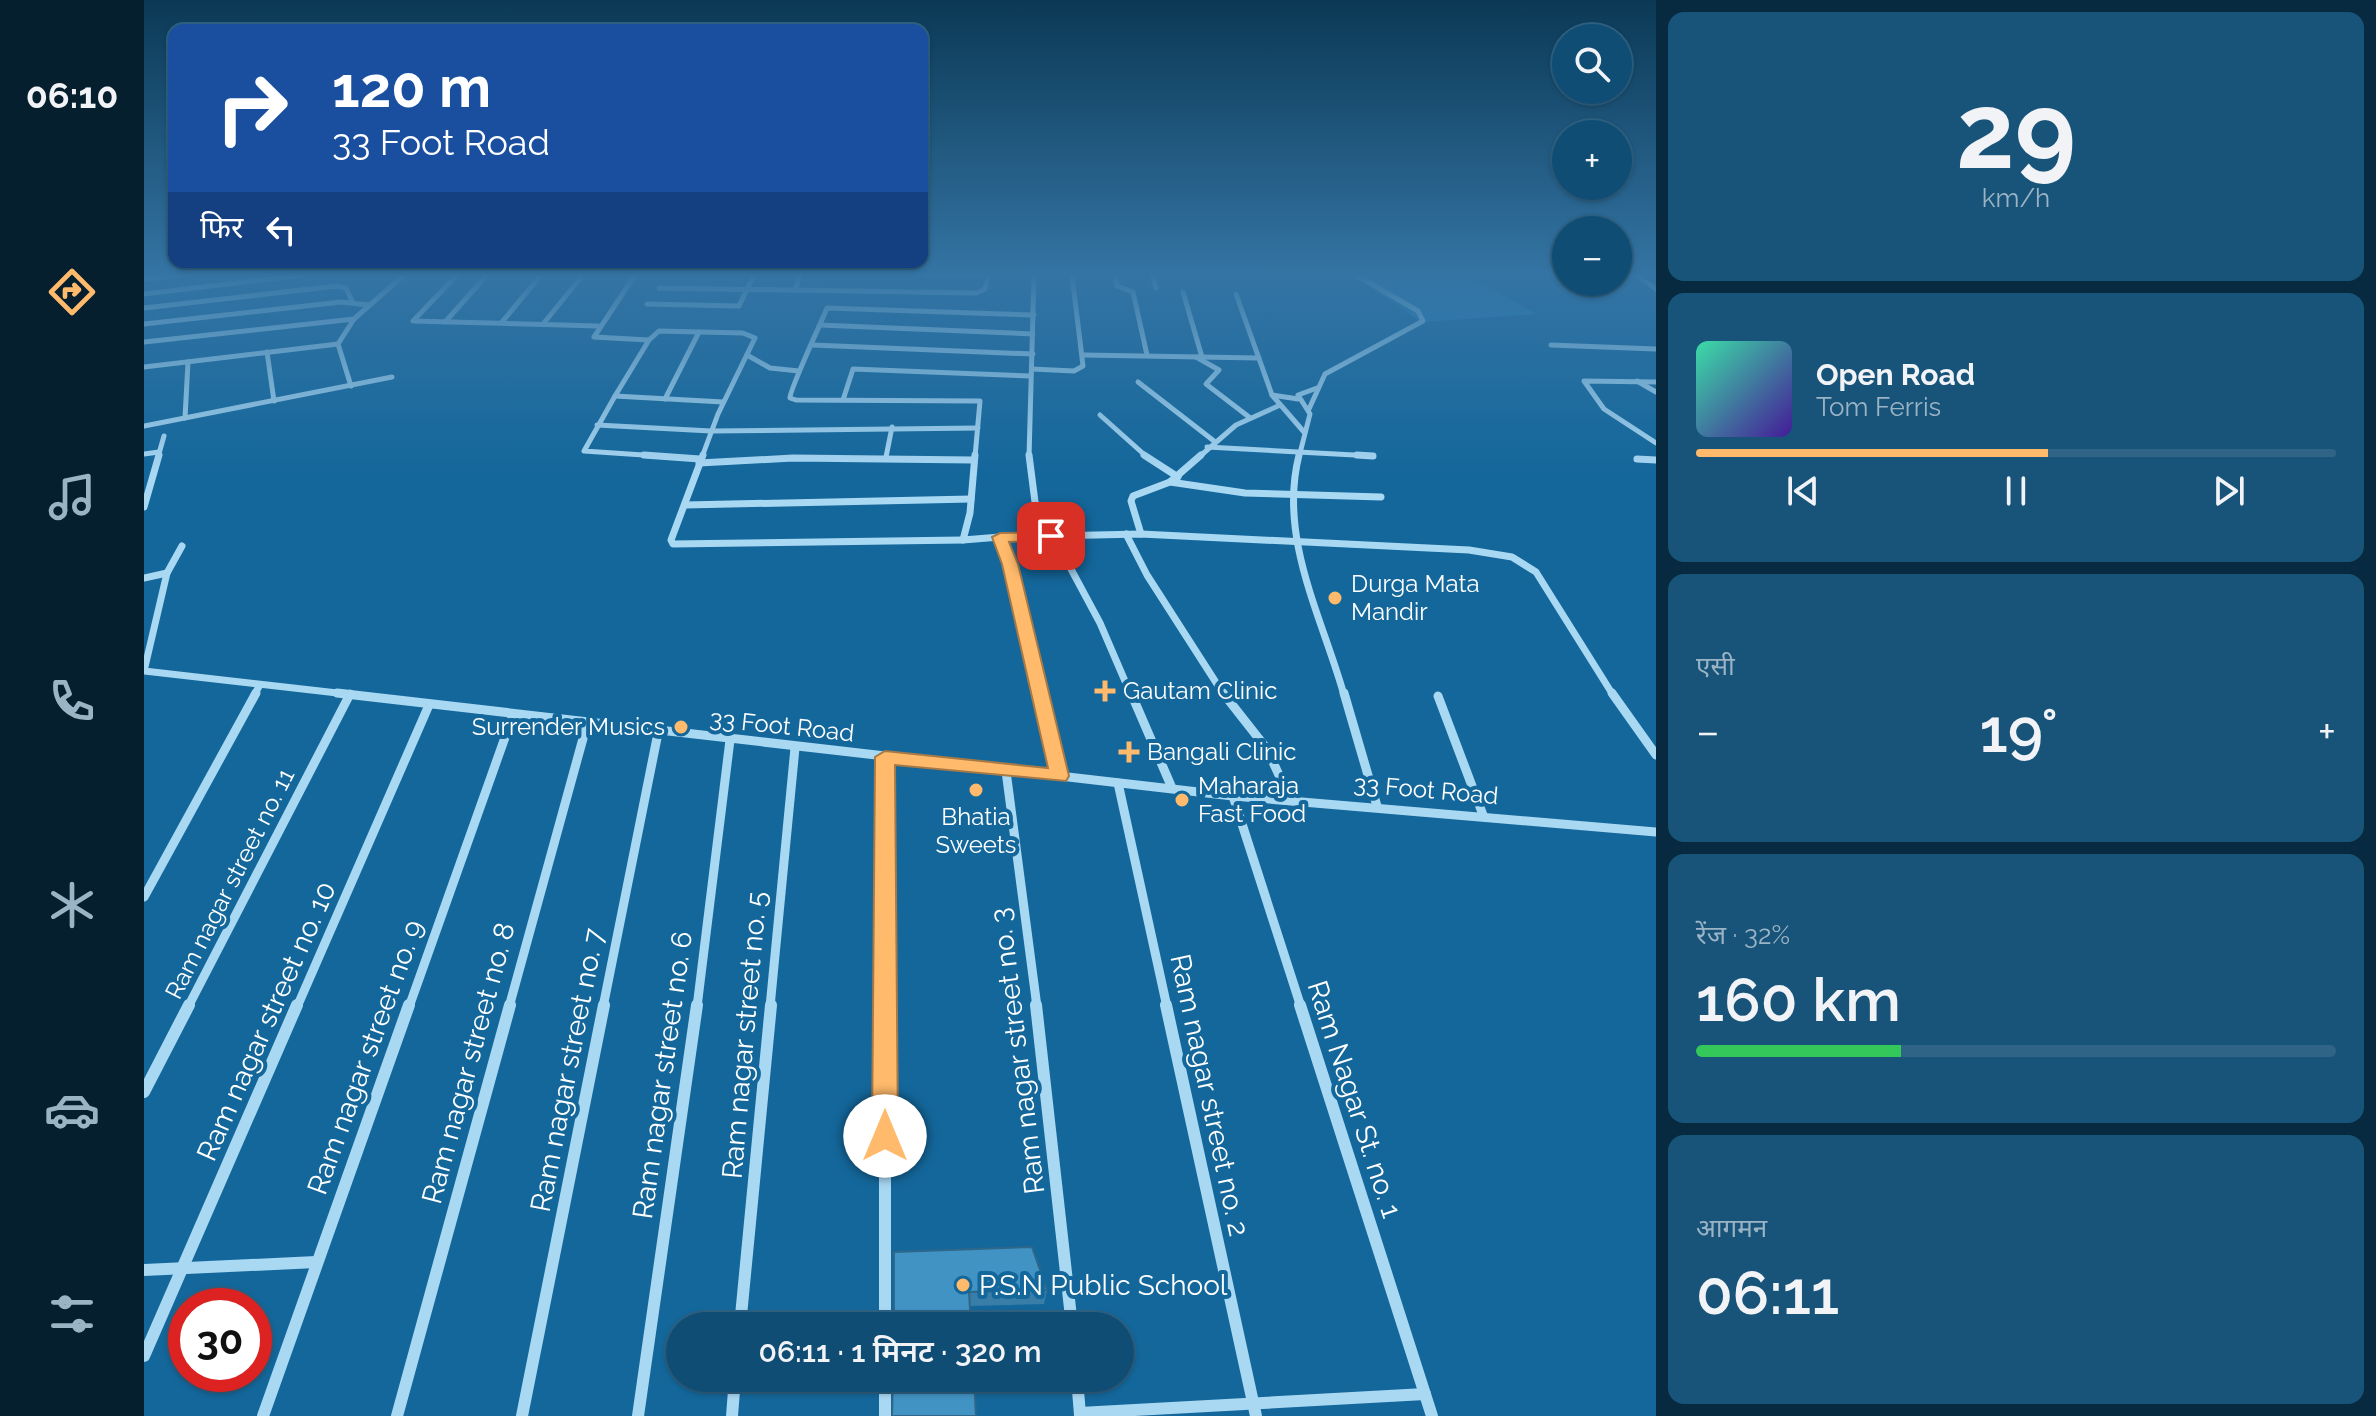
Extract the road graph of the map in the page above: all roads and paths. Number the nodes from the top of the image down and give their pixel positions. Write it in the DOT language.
graph roads {
  1 [pos="340,341"];
  2 [pos="648,341"];
  3 [pos="694,341"];
  4 [pos="754,341"];
  5 [pos="814,341"];
  6 [pos="1033,341"];
  7 [pos="1082,341"];
  8 [pos="1144,341"];
  9 [pos="1195,341"];
  10 [pos="1253,341"];
  11 [pos="1385,341"];
  12 [pos="338,344"];
  13 [pos="813,345"];
  14 [pos="1551,345"];
  15 [pos="1656,349"];
  16 [pos="267,352"];
  17 [pos="1033,354"];
  18 [pos="747,355"];
  19 [pos="1084,355"];
  20 [pos="1147,355"];
  21 [pos="1199,357"];
  22 [pos="1259,358"];
  23 [pos="188,362"];
  24 [pos="144,367"];
  25 [pos="799,371"];
  26 [pos="1032,372"];
  27 [pos="392,377"];
  28 [pos="1636,381"];
  29 [pos="1138,382"];
  30 [pos="1656,382"];
  31 [pos="351,386"];
  32 [pos="1317,388"];
  33 [pos="1656,392"];
  34 [pos="1272,395"];
  35 [pos="615,396"];
  36 [pos="665,399"];
  37 [pos="1298,399"];
  38 [pos="843,400"];
  39 [pos="274,401"];
  40 [pos="723,402"];
  41 [pos="1278,406"];
  42 [pos="1309,409"];
  43 [pos="1100,415"];
  44 [pos="1249,417"];
  45 [pos="185,418"];
  46 [pos="597,425"];
  47 [pos="144,426"];
  48 [pos="892,427"];
  49 [pos="978,428"];
  50 [pos="711,431"];
  51 [pos="1304,432"];
  52 [pos="164,436"];
  53 [pos="1214,441"];
  54 [pos="1656,443"];
  55 [pos="1207,447"];
  56 [pos="159,452"];
  57 [pos="1300,453"];
  58 [pos="144,454"];
  59 [pos="1373,456"];
  60 [pos="886,458"];
  61 [pos="1637,459"];
  62 [pos="973,460"];
  63 [pos="1656,460"];
  64 [pos="700,461"];
  65 [pos="1178,477"];
  66 [pos="1170,482"];
  67 [pos="1293,494"];
  68 [pos="1381,497"];
  69 [pos="971,499"];
  70 [pos="685,505"];
  71 [pos="144,507"];
  72 [pos="1126,534"];
  73 [pos="1141,534"];
  74 [pos="1051,536"];
  75 [pos="1000,537"];
  76 [pos="963,540"];
  77 [pos="1297,541"];
  78 [pos="182,546"];
  79 [pos="167,573"];
  80 [pos="144,578"];
  81 [pos="144,671"];
  82 [pos="260,685"];
  83 [pos="350,694"];
  84 [pos="1438,696"];
  85 [pos="429,705"];
  86 [pos="513,715"];
  87 [pos="587,724"];
  88 [pos="658,733"];
  89 [pos="730,740"];
  90 [pos="795,748"];
  91 [pos="1656,755"];
  92 [pos="885,757"];
  93 [pos="1006,771"];
  94 [pos="1059,776"];
  95 [pos="1118,783"];
  96 [pos="1172,788"];
  97 [pos="1233,796"];
  98 [pos="1290,799"];
  99 [pos="1377,806"];
  100 [pos="1483,815"];
  101 [pos="1656,832"];
  102 [pos="144,897"];
  103 [pos="144,1092"];
  104 [pos="316,1262"];
  105 [pos="183,1268"];
  106 [pos="144,1270"];
  107 [pos="741,1312"];
  108 [pos="885,1312"];
  109 [pos="1070,1312"];
  110 [pos="144,1356"];
  111 [pos="734,1392"];
  112 [pos="885,1392"];
  113 [pos="1078,1392"];
  114 [pos="1425,1394"];
  115 [pos="1252,1401"];
  116 [pos="1080,1414"];
  117 [pos="263,1416"];
  118 [pos="397,1416"];
  119 [pos="522,1416"];
  120 [pos="638,1416"];
  121 [pos="732,1416"];
  122 [pos="885,1416"];
  123 [pos="1256,1416"];
  124 [pos="1432,1416"];
  1 -- 12 [label="street"];
  2 -- 35 [label="street"];
  3 -- 36 [label="street"];
  4 -- 18 [label="street"];
  5 -- 13 [label="street"];
  6 -- 17 [label="street"];
  7 -- 19 [label="street"];
  8 -- 20 [label="street"];
  9 -- 21 [label="street"];
  10 -- 22 [label="street"];
  11 -- 32 [label="street"];
  12 -- 16 [label="street"];
  12 -- 31 [label="street"];
  13 -- 17 [label="street"];
  13 -- 25 [label="street"];
  14 -- 15 [label="street"];
  16 -- 23 [label="street"];
  16 -- 39 [label="street"];
  17 -- 26 [label="street"];
  18 -- 25 [label="street"];
  18 -- 40 [label="street"];
  19 -- 20 [label="street"];
  19 -- 26 [label="street"];
  20 -- 21 [label="street"];
  21 -- 22 [label="street"];
  21 -- 44 [label="street"];
  22 -- 34 [label="street"];
  23 -- 24 [label="street"];
  23 -- 45 [label="street"];
  25 -- 38 [label="street"];
  26 -- 38 [label="street"];
  26 -- 74 [label="street"];
  27 -- 31 [label="street"];
  28 -- 30 [label="street"];
  28 -- 33 [label="street"];
  28 -- 54 [label="street"];
  29 -- 53 [label="street"];
  31 -- 39 [label="street"];
  32 -- 37 [label="street"];
  32 -- 42 [label="street"];
  34 -- 37 [label="street"];
  34 -- 41 [label="street"];
  35 -- 36 [label="street"];
  35 -- 46 [label="street"];
  36 -- 40 [label="street"];
  37 -- 42 [label="street"];
  38 -- 49 [label="street"];
  39 -- 45 [label="street"];
  40 -- 50 [label="street"];
  41 -- 44 [label="street"];
  41 -- 51 [label="street"];
  42 -- 51 [label="street"];
  43 -- 65 [label="street"];
  44 -- 53 [label="street"];
  45 -- 47 [label="street"];
  46 -- 50 [label="street"];
  46 -- 64 [label="street"];
  48 -- 49 [label="street"];
  48 -- 50 [label="street"];
  48 -- 60 [label="street"];
  49 -- 62 [label="street"];
  50 -- 64 [label="street"];
  51 -- 57 [label="street"];
  52 -- 56 [label="street"];
  53 -- 55 [label="street"];
  55 -- 57 [label="street"];
  55 -- 65 [label="street"];
  56 -- 58 [label="street"];
  56 -- 71 [label="street"];
  57 -- 59 [label="street"];
  57 -- 67 [label="street"];
  60 -- 62 [label="street"];
  60 -- 64 [label="street"];
  61 -- 63 [label="street"];
  62 -- 69 [label="street"];
  64 -- 70 [label="street"];
  65 -- 66 [label="street"];
  66 -- 67 [label="street"];
  66 -- 73 [label="street"];
  67 -- 68 [label="street"];
  67 -- 77 [label="street"];
  69 -- 70 [label="street"];
  69 -- 76 [label="street"];
  70 -- 76 [label="street"];
  72 -- 73 [label="street"];
  72 -- 74 [label="street"];
  72 -- 98 [label="street"];
  73 -- 77 [label="street"];
  74 -- 75 [label="street"];
  74 -- 96 [label="street"];
  75 -- 76 [label="street"];
  75 -- 94 [label="street"];
  77 -- 91 [label="street"];
  77 -- 99 [label="street"];
  78 -- 79 [label="street"];
  79 -- 80 [label="street"];
  79 -- 81 [label="street"];
  81 -- 82 [label="street, 33 Foot Road"];
  82 -- 83 [label="street, 33 Foot Road"];
  82 -- 102 [label="street"];
  83 -- 85 [label="street, 33 Foot Road"];
  83 -- 103 [label="street, Ram nagar street no. 11"];
  84 -- 100 [label="street"];
  85 -- 86 [label="street, 33 Foot Road"];
  85 -- 105 [label="street, Ram nagar street no. 10"];
  86 -- 87 [label="street, 33 Foot Road"];
  86 -- 104 [label="street, Ram nagar street no. 9"];
  87 -- 88 [label="street, 33 Foot Road"];
  87 -- 118 [label="street, Ram nagar street no. 8"];
  88 -- 89 [label="street, 33 Foot Road"];
  88 -- 119 [label="street, Ram nagar street no. 7"];
  89 -- 90 [label="street, 33 Foot Road"];
  89 -- 120 [label="street, Ram nagar street no. 6"];
  90 -- 92 [label="street, 33 Foot Road"];
  90 -- 107 [label="street, Ram nagar street no. 5"];
  92 -- 93 [label="street, 33 Foot Road"];
  92 -- 108 [label="street"];
  93 -- 94 [label="street, 33 Foot Road"];
  93 -- 109 [label="street, Ram nagar street no. 3"];
  94 -- 95 [label="street, 33 Foot Road"];
  95 -- 96 [label="street, 33 Foot Road"];
  95 -- 115 [label="street, Ram nagar street no. 2"];
  96 -- 97 [label="street, 33 Foot Road"];
  97 -- 98 [label="street, 33 Foot Road"];
  97 -- 114 [label="street, Ram Nagar St. no. 1"];
  98 -- 99 [label="street, 33 Foot Road"];
  99 -- 100 [label="street, 33 Foot Road"];
  100 -- 101 [label="street, 33 Foot Road"];
  104 -- 105 [label="street"];
  104 -- 117 [label="street, Ram nagar street no. 9"];
  105 -- 106 [label="street"];
  105 -- 110 [label="street, Ram nagar street no. 10"];
  111 -- 121 [label="street"];
  112 -- 122 [label="street"];
  113 -- 116 [label="street"];
  114 -- 115 [label="street"];
  114 -- 124 [label="street, Ram Nagar St. no. 1"];
  115 -- 116 [label="street"];
  115 -- 123 [label="street, Ram nagar street no. 2"];
}
